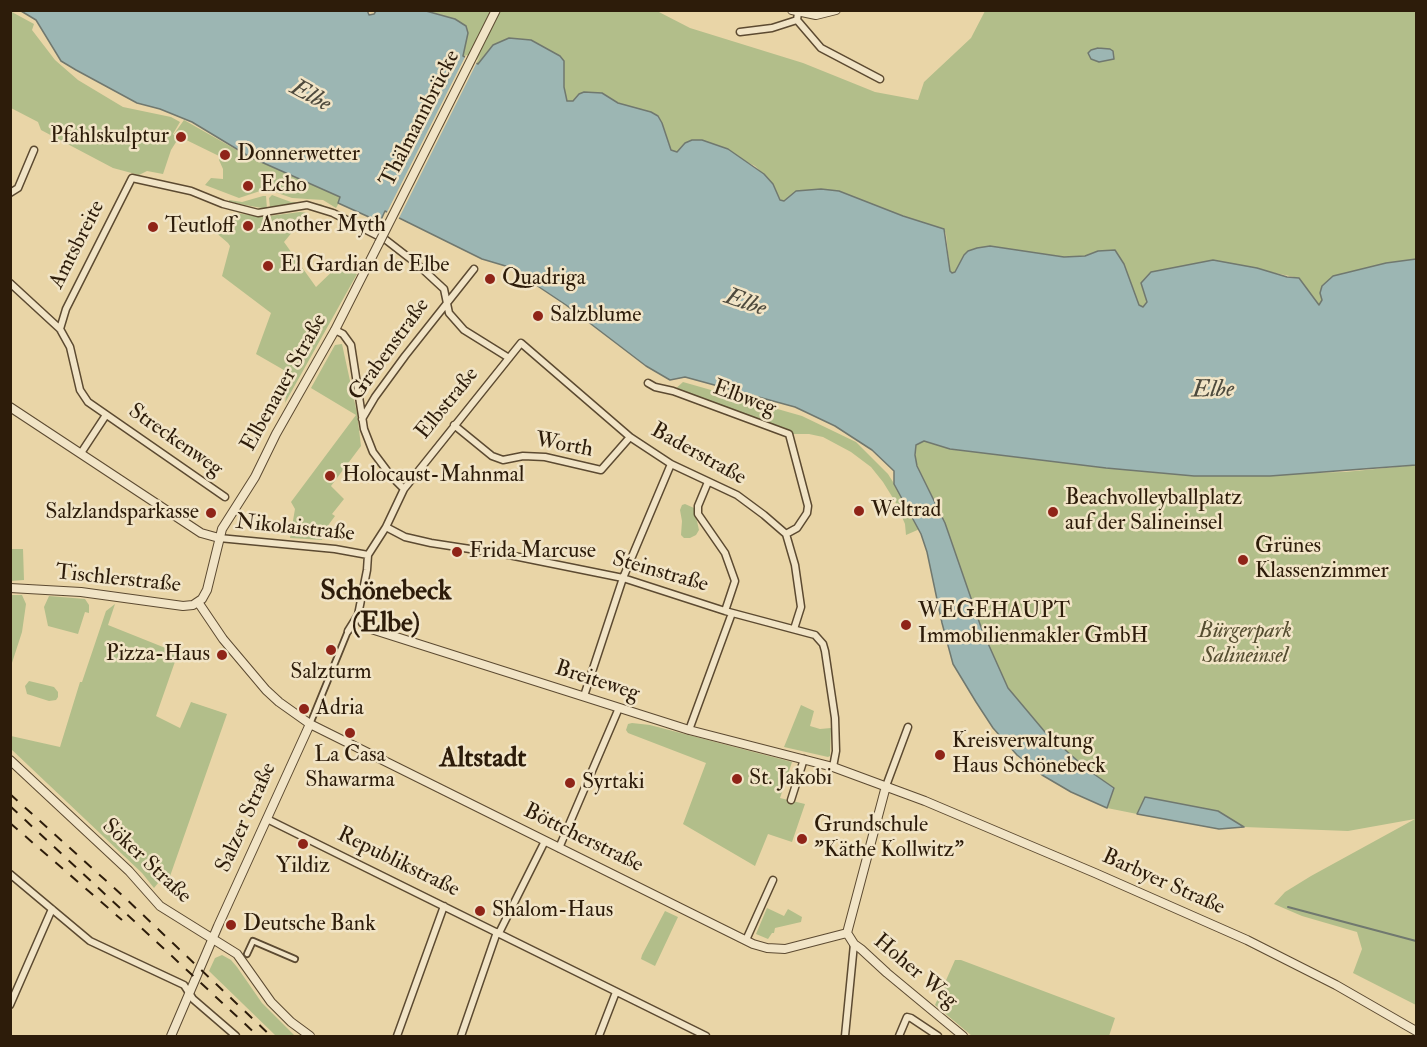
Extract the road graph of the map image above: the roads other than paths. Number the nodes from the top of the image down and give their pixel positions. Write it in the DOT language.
graph roads {
  1 [pos="496,10"];
  2 [pos="836,10"];
  3 [pos="796,14"];
  4 [pos="740,32"];
  5 [pos="880,79"];
  6 [pos="34,150"];
  7 [pos="10,193"];
  8 [pos="379,243"];
  9 [pos="474,268"];
  10 [pos="10,283"];
  11 [pos="447,303"];
  12 [pos="60,329"];
  13 [pos="335,330"];
  14 [pos="520,343"];
  15 [pos="509,358"];
  16 [pos="648,383"];
  17 [pos="10,407"];
  18 [pos="106,415"];
  19 [pos="362,418"];
  20 [pos="454,425"];
  21 [pos="630,437"];
  22 [pos="81,453"];
  23 [pos="671,464"];
  24 [pos="708,482"];
  25 [pos="404,489"];
  26 [pos="225,497"];
  27 [pos="386,527"];
  28 [pos="786,534"];
  29 [pos="219,538"];
  30 [pos="368,555"];
  31 [pos="623,578"];
  32 [pos="10,588"];
  33 [pos="198,602"];
  34 [pos="728,612"];
  35 [pos="358,615"];
  36 [pos="368,628"];
  37 [pos="794,629"];
  38 [pos="348,631"];
  39 [pos="584,696"];
  40 [pos="619,708"];
  41 [pos="310,724"];
  42 [pos="908,727"];
  43 [pos="689,730"];
  44 [pos="804,759"];
  45 [pos="10,760"];
  46 [pos="833,767"];
  47 [pos="886,786"];
  48 [pos="791,800"];
  49 [pos="267,819"];
  50 [pos="545,841"];
  51 [pos="559,848"];
  52 [pos="10,874"];
  53 [pos="773,880"];
  54 [pos="444,906"];
  55 [pos="52,909"];
  56 [pos="498,933"];
  57 [pos="847,933"];
  58 [pos="213,939"];
  59 [pos="746,940"];
  60 [pos="854,944"];
  61 [pos="247,954"];
  62 [pos="295,959"];
  63 [pos="616,992"];
  64 [pos="189,994"];
  65 [pos="10,1005"];
  66 [pos="1416,1031"];
  67 [pos="959,1035"];
  68 [pos="171,1036"];
  69 [pos="236,1036"];
  70 [pos="310,1036"];
  71 [pos="397,1036"];
  72 [pos="460,1036"];
  73 [pos="599,1036"];
  74 [pos="706,1036"];
  75 [pos="845,1036"];
  76 [pos="899,1036"];
  77 [pos="938,1036"];
  1 -- 8 [label="street, Thälmannbrücke, bridge"];
  2 -- 3 [label="street"];
  3 -- 4 [label="street"];
  3 -- 5 [label="street"];
  6 -- 7 [label="street"];
  8 -- 13 [label="street, Elbenauer Straße"];
  9 -- 11 [label="street, Grabenstraße"];
  10 -- 12 [label="street, Streckenweg"];
  11 -- 12 [label="street, Amtsbreite"];
  11 -- 15 [label="street"];
  11 -- 19 [label="street, Grabenstraße"];
  12 -- 18 [label="street, Streckenweg"];
  13 -- 19 [label="street"];
  13 -- 29 [label="street, Elbenauer Straße"];
  14 -- 15 [label="street, Elbstraße"];
  14 -- 21 [label="street, Baderstraße"];
  15 -- 20 [label="street, Elbstraße"];
  16 -- 28 [label="street, Elbweg"];
  17 -- 22 [label="street"];
  18 -- 22 [label="street, Streckenweg"];
  18 -- 26 [label="street, Streckenweg"];
  19 -- 25 [label="street"];
  20 -- 21 [label="street, Worth"];
  20 -- 25 [label="street, Elbstraße"];
  21 -- 23 [label="street, Baderstraße"];
  22 -- 29 [label="street"];
  23 -- 24 [label="street, Baderstraße"];
  23 -- 31 [label="street"];
  24 -- 28 [label="street, Baderstraße"];
  24 -- 34 [label="street"];
  25 -- 27 [label="street, Elbstraße"];
  27 -- 30 [label="street, Elbstraße"];
  27 -- 31 [label="street, Steinstraße"];
  28 -- 37 [label="street"];
  29 -- 30 [label="street, Nikolaistraße"];
  29 -- 33 [label="street, Elbenauer Straße"];
  30 -- 35 [label="street"];
  31 -- 34 [label="street, Steinstraße"];
  31 -- 39 [label="street"];
  32 -- 33 [label="street, Tischlerstraße"];
  33 -- 41 [label="street, Tischlerstraße"];
  34 -- 37 [label="street, Steinstraße"];
  34 -- 43 [label="street"];
  35 -- 36 [label="street, Breiteweg"];
  35 -- 38 [label="street"];
  36 -- 39 [label="street, Breiteweg"];
  37 -- 46 [label="street, Steinstraße"];
  38 -- 41 [label="street"];
  39 -- 40 [label="street, Breiteweg"];
  40 -- 43 [label="street, Breiteweg"];
  40 -- 51 [label="street"];
  41 -- 49 [label="street, Salzer Straße"];
  41 -- 50 [label="street, Böttcherstraße"];
  42 -- 47 [label="street"];
  43 -- 44 [label="street, Breiteweg"];
  44 -- 46 [label="street, Breiteweg"];
  44 -- 48 [label="street"];
  45 -- 58 [label="street, Söker Straße"];
  46 -- 47 [label="street, Barbyer Straße"];
  47 -- 57 [label="street"];
  47 -- 66 [label="street, Barbyer Straße"];
  49 -- 54 [label="street, Republikstraße"];
  49 -- 58 [label="street, Salzer Straße"];
  50 -- 51 [label="street, Böttcherstraße"];
  50 -- 56 [label="street"];
  51 -- 59 [label="street, Böttcherstraße"];
  52 -- 55 [label="street"];
  53 -- 59 [label="street"];
  54 -- 56 [label="street, Republikstraße"];
  54 -- 71 [label="street"];
  55 -- 64 [label="street"];
  55 -- 65 [label="street"];
  56 -- 63 [label="street, Republikstraße"];
  56 -- 72 [label="street"];
  57 -- 59 [label="street, Böttcherstraße"];
  57 -- 60 [label="street, Hoher Weg"];
  58 -- 64 [label="street, Salzer Straße"];
  58 -- 70 [label="street, Söker Straße"];
  60 -- 67 [label="street, Hoher Weg"];
  60 -- 75 [label="street"];
  61 -- 62 [label="street"];
  63 -- 73 [label="street"];
  63 -- 74 [label="street, Republikstraße"];
  64 -- 68 [label="street, Salzer Straße"];
  64 -- 69 [label="street"];
  76 -- 77 [label="street"];
}
